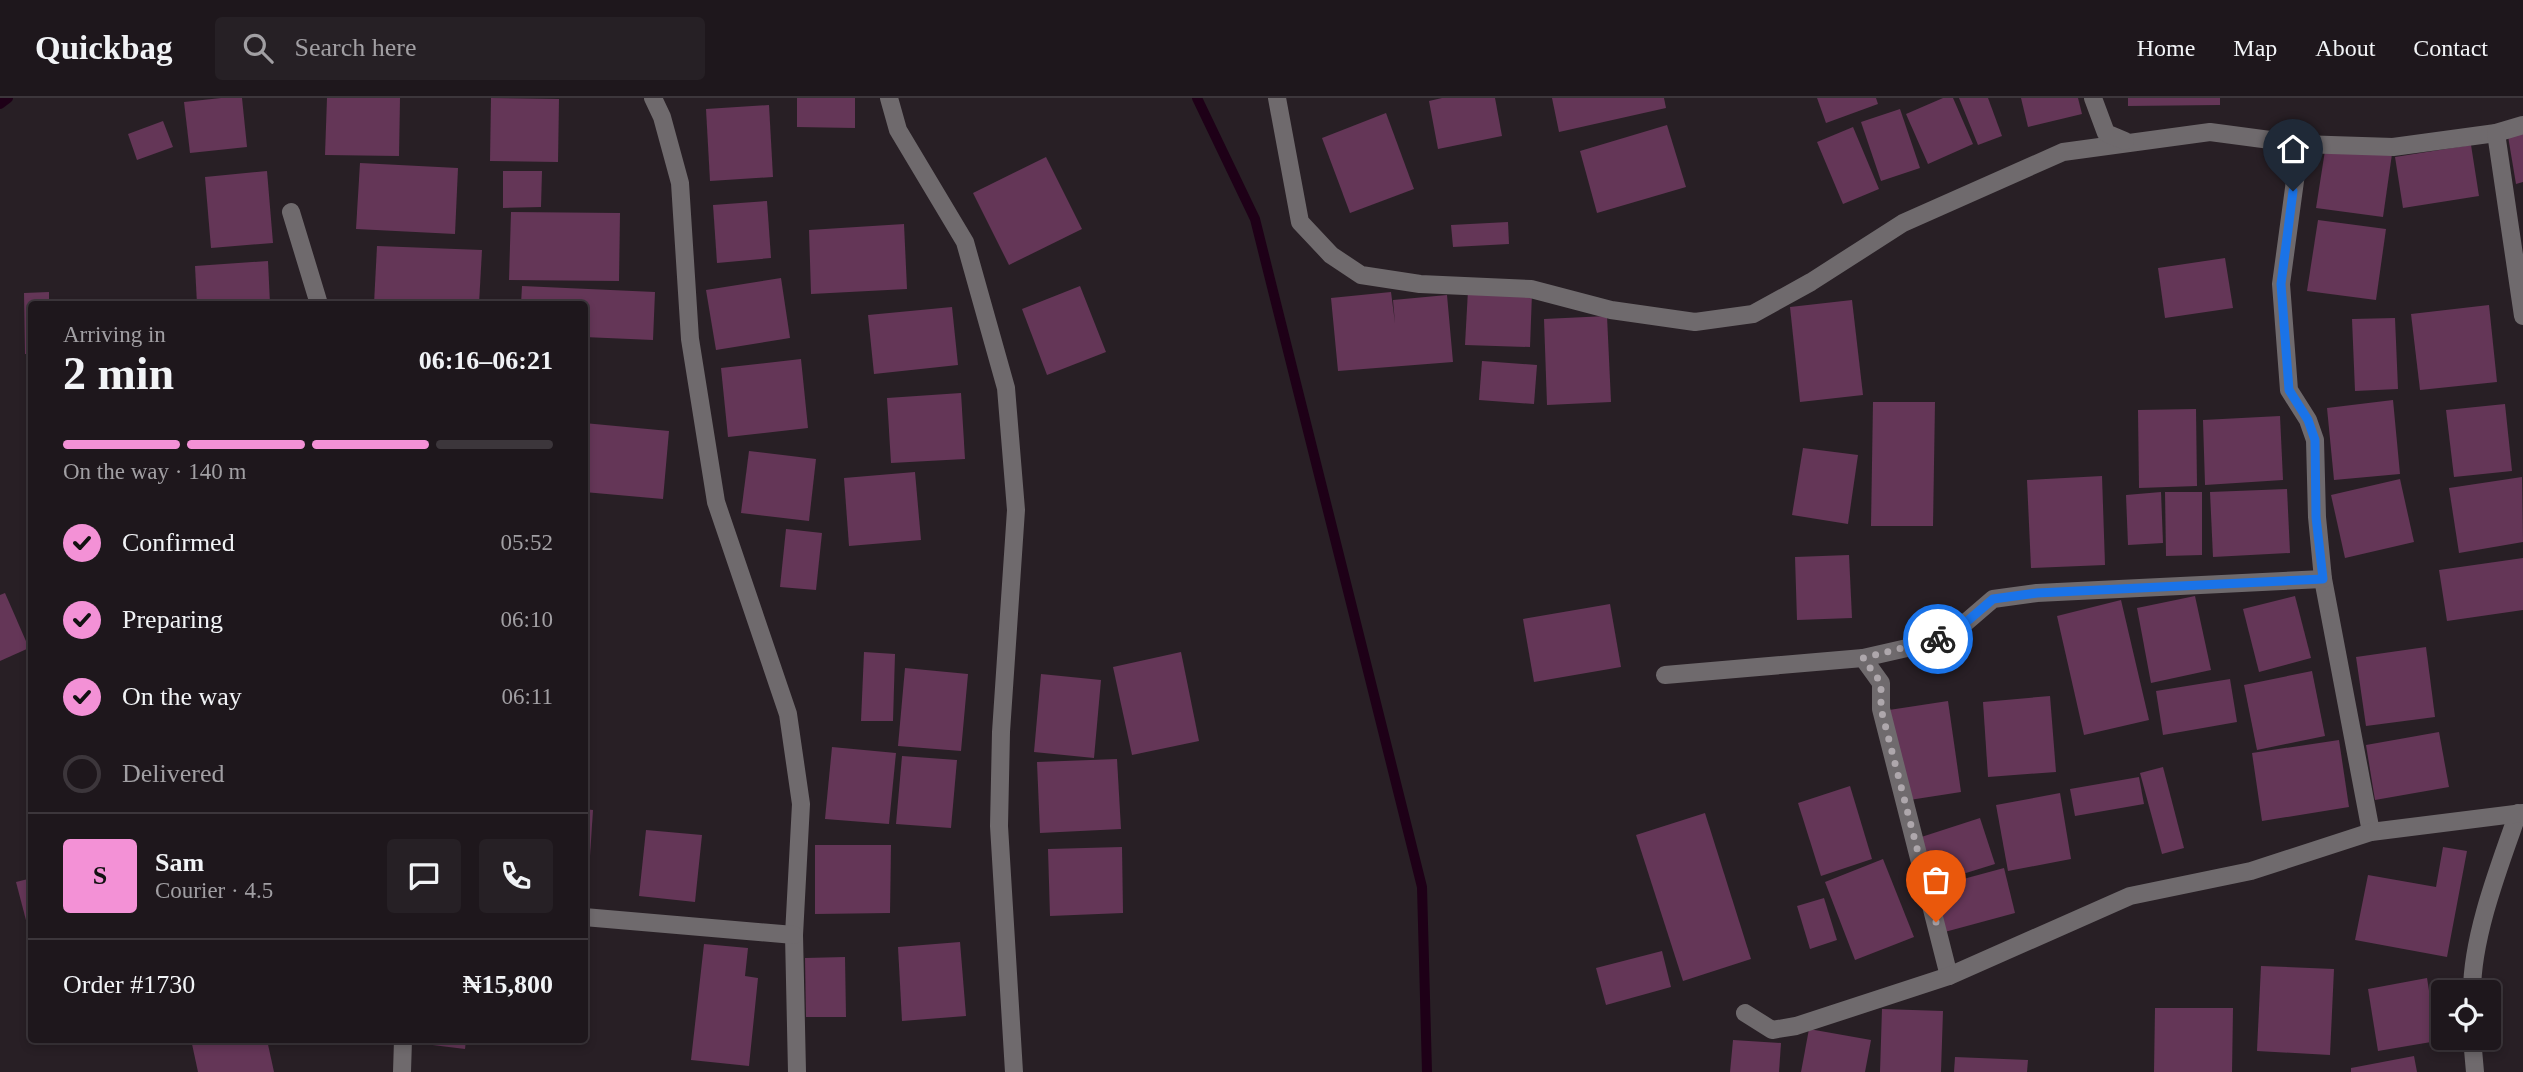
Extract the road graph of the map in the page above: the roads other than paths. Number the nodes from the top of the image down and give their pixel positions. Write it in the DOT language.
graph roads {
  1 [pos="653,98"];
  2 [pos="889,98"];
  3 [pos="1277,98"];
  4 [pos="2093,98"];
  5 [pos="2523,125"];
  6 [pos="2496,133"];
  7 [pos="2129,142"];
  8 [pos="2300,144"];
  9 [pos="291,212"];
  10 [pos="318,301"];
  11 [pos="2523,316"];
  12 [pos="2323,579"];
  13 [pos="1863,658"];
  14 [pos="1665,675"];
  15 [pos="2521,813"];
  16 [pos="2371,832"];
  17 [pos="588,917"];
  18 [pos="794,935"];
  19 [pos="1949,976"];
  20 [pos="2472,980"];
  21 [pos="1745,1013"];
  22 [pos="403,1043"];
  23 [pos="2473,1050"];
  24 [pos="402,1072"];
  25 [pos="797,1072"];
  26 [pos="1014,1072"];
  27 [pos="2475,1072"];
  1 -- 18 [label="street"];
  2 -- 26 [label="street"];
  3 -- 7 [label="street"];
  4 -- 7 [label="street"];
  5 -- 6 [label="street"];
  6 -- 8 [label="street"];
  6 -- 11 [label="street"];
  7 -- 8 [label="street"];
  8 -- 12 [label="street"];
  9 -- 10 [label="street"];
  12 -- 13 [label="street"];
  12 -- 16 [label="street"];
  13 -- 14 [label="street"];
  13 -- 19 [label="street"];
  15 -- 16 [label="street"];
  15 -- 20 [label="street"];
  16 -- 19 [label="street"];
  17 -- 18 [label="street"];
  18 -- 25 [label="street"];
  19 -- 21 [label="street"];
  22 -- 24 [label="street"];
  23 -- 27 [label="street"];
}
